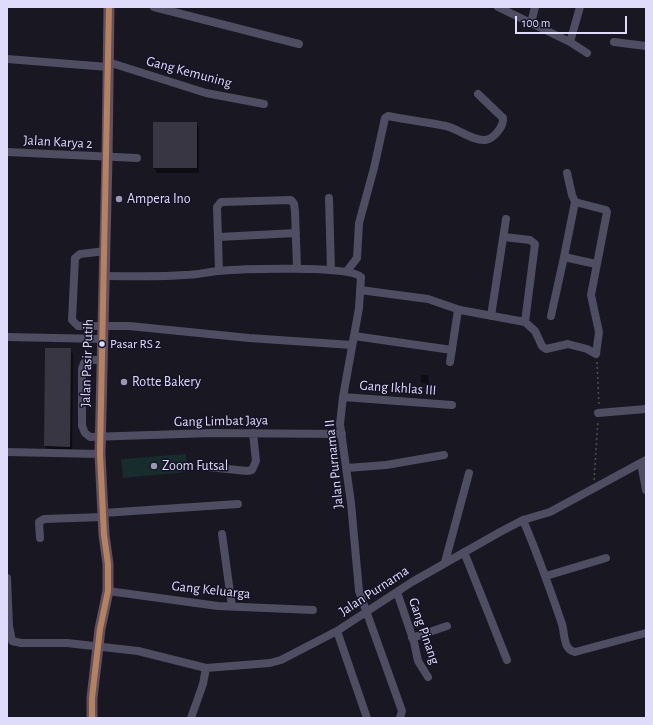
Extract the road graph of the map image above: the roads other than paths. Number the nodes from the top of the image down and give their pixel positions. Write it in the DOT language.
graph roads {
  1 [pos="109,7"];
  2 [pos="154,7"];
  3 [pos="498,7"];
  4 [pos="535,7"];
  5 [pos="580,7"];
  6 [pos="532,23"];
  7 [pos="570,42"];
  8 [pos="614,42"];
  9 [pos="299,44"];
  10 [pos="646,46"];
  11 [pos="587,52"];
  12 [pos="7,60"];
  13 [pos="108,64"];
  14 [pos="478,94"];
  15 [pos="264,104"];
  16 [pos="7,152"];
  17 [pos="107,158"];
  18 [pos="137,158"];
  19 [pos="567,173"];
  20 [pos="329,198"];
  21 [pos="575,202"];
  22 [pos="506,219"];
  23 [pos="296,234"];
  24 [pos="219,237"];
  25 [pos="504,237"];
  26 [pos="106,251"];
  27 [pos="564,257"];
  28 [pos="596,264"];
  29 [pos="297,268"];
  30 [pos="331,270"];
  31 [pos="219,271"];
  32 [pos="347,271"];
  33 [pos="105,276"];
  34 [pos="360,290"];
  35 [pos="458,310"];
  36 [pos="491,316"];
  37 [pos="551,316"];
  38 [pos="525,322"];
  39 [pos="104,326"];
  40 [pos="354,336"];
  41 [pos="7,337"];
  42 [pos="103,338"];
  43 [pos="352,344"];
  44 [pos="452,350"];
  45 [pos="102,360"];
  46 [pos="450,362"];
  47 [pos="343,397"];
  48 [pos="452,405"];
  49 [pos="646,409"];
  50 [pos="598,413"];
  51 [pos="254,433"];
  52 [pos="342,434"];
  53 [pos="100,436"];
  54 [pos="7,452"];
  55 [pos="100,454"];
  56 [pos="444,455"];
  57 [pos="644,461"];
  58 [pos="208,467"];
  59 [pos="347,468"];
  60 [pos="469,473"];
  61 [pos="646,490"];
  62 [pos="238,504"];
  63 [pos="103,515"];
  64 [pos="523,520"];
  65 [pos="222,534"];
  66 [pos="40,538"];
  67 [pos="464,552"];
  68 [pos="606,558"];
  69 [pos="446,562"];
  70 [pos="546,576"];
  71 [pos="7,578"];
  72 [pos="108,591"];
  73 [pos="397,592"];
  74 [pos="232,606"];
  75 [pos="313,610"];
  76 [pos="366,612"];
  77 [pos="447,626"];
  78 [pos="337,631"];
  79 [pos="646,633"];
  80 [pos="412,638"];
  81 [pos="98,646"];
  82 [pos="507,660"];
  83 [pos="206,668"];
  84 [pos="428,678"];
  85 [pos="92,718"];
  86 [pos="191,718"];
  87 [pos="367,718"];
  88 [pos="400,718"];
  1 -- 13 [label="highway, Jalan Pasir Putih"];
  2 -- 9 [label="street"];
  3 -- 6 [label="street"];
  4 -- 6 [label="street"];
  5 -- 7 [label="street"];
  6 -- 7 [label="street"];
  7 -- 11 [label="street"];
  8 -- 10 [label="street"];
  12 -- 13 [label="street, Gang Kemuning"];
  13 -- 15 [label="street, Gang Kemuning"];
  13 -- 17 [label="highway, Jalan Pasir Putih"];
  14 -- 32 [label="street"];
  16 -- 17 [label="street, Jalan Karya 2"];
  17 -- 18 [label="street, Jalan Karya 2"];
  17 -- 26 [label="highway, Jalan Pasir Putih"];
  19 -- 21 [label="street"];
  20 -- 30 [label="street"];
  21 -- 27 [label="street"];
  21 -- 28 [label="street"];
  22 -- 25 [label="street"];
  23 -- 24 [label="street"];
  23 -- 24 [label="street"];
  23 -- 29 [label="street"];
  24 -- 31 [label="street"];
  25 -- 36 [label="street"];
  25 -- 38 [label="street"];
  26 -- 33 [label="highway, Jalan Pasir Putih"];
  26 -- 39 [label="street"];
  27 -- 28 [label="street"];
  27 -- 37 [label="street"];
  28 -- 38 [label="street"];
  29 -- 30 [label="street"];
  29 -- 31 [label="street"];
  30 -- 32 [label="street"];
  31 -- 33 [label="street"];
  32 -- 34 [label="street, Jalan Purnama II"];
  33 -- 39 [label="highway, Jalan Pasir Putih"];
  34 -- 35 [label="street"];
  34 -- 40 [label="street, Jalan Purnama II"];
  35 -- 36 [label="street"];
  35 -- 44 [label="street"];
  36 -- 38 [label="street"];
  39 -- 42 [label="highway, Jalan Pasir Putih"];
  39 -- 43 [label="street"];
  40 -- 43 [label="street, Jalan Purnama II"];
  40 -- 44 [label="street"];
  41 -- 42 [label="street"];
  42 -- 45 [label="highway, Jalan Pasir Putih"];
  43 -- 47 [label="street, Jalan Purnama II"];
  44 -- 46 [label="street"];
  45 -- 53 [label="highway, Jalan Pasir Putih"];
  45 -- 53 [label="street"];
  47 -- 48 [label="street, Gang Ikhlas III"];
  47 -- 52 [label="street, Jalan Purnama II"];
  49 -- 50 [label="street"];
  51 -- 52 [label="street, Gang Limbat Jaya"];
  51 -- 53 [label="street, Gang Limbat Jaya"];
  51 -- 58 [label="street"];
  52 -- 59 [label="street, Jalan Purnama II"];
  53 -- 55 [label="highway, Jalan Pasir Putih"];
  54 -- 55 [label="street"];
  55 -- 63 [label="highway, Jalan Pasir Putih"];
  56 -- 59 [label="street"];
  57 -- 61 [label="street"];
  57 -- 64 [label="street, Jalan Purnama"];
  59 -- 76 [label="street, Jalan Purnama II"];
  60 -- 69 [label="street"];
  62 -- 63 [label="street"];
  63 -- 66 [label="street"];
  63 -- 72 [label="highway, Jalan Pasir Putih"];
  64 -- 67 [label="street, Jalan Purnama"];
  64 -- 70 [label="street"];
  65 -- 74 [label="street"];
  67 -- 69 [label="street, Jalan Purnama"];
  67 -- 82 [label="street"];
  68 -- 70 [label="street"];
  69 -- 73 [label="street, Jalan Purnama"];
  70 -- 79 [label="street"];
  71 -- 81 [label="street, Jalan Purnama"];
  72 -- 74 [label="street, Gang Keluarga"];
  72 -- 81 [label="highway, Jalan Pasir Putih"];
  73 -- 76 [label="street, Jalan Purnama"];
  73 -- 80 [label="street, Gang Pinang"];
  74 -- 75 [label="street, Gang Keluarga"];
  76 -- 78 [label="street, Jalan Purnama"];
  76 -- 88 [label="street, Jalan Purnama II"];
  77 -- 80 [label="street"];
  78 -- 83 [label="street, Jalan Purnama"];
  78 -- 87 [label="street"];
  80 -- 84 [label="street, Gang Pinang"];
  81 -- 83 [label="street, Jalan Purnama"];
  81 -- 85 [label="highway, Jalan Pasir Putih"];
  83 -- 86 [label="street"];
}
